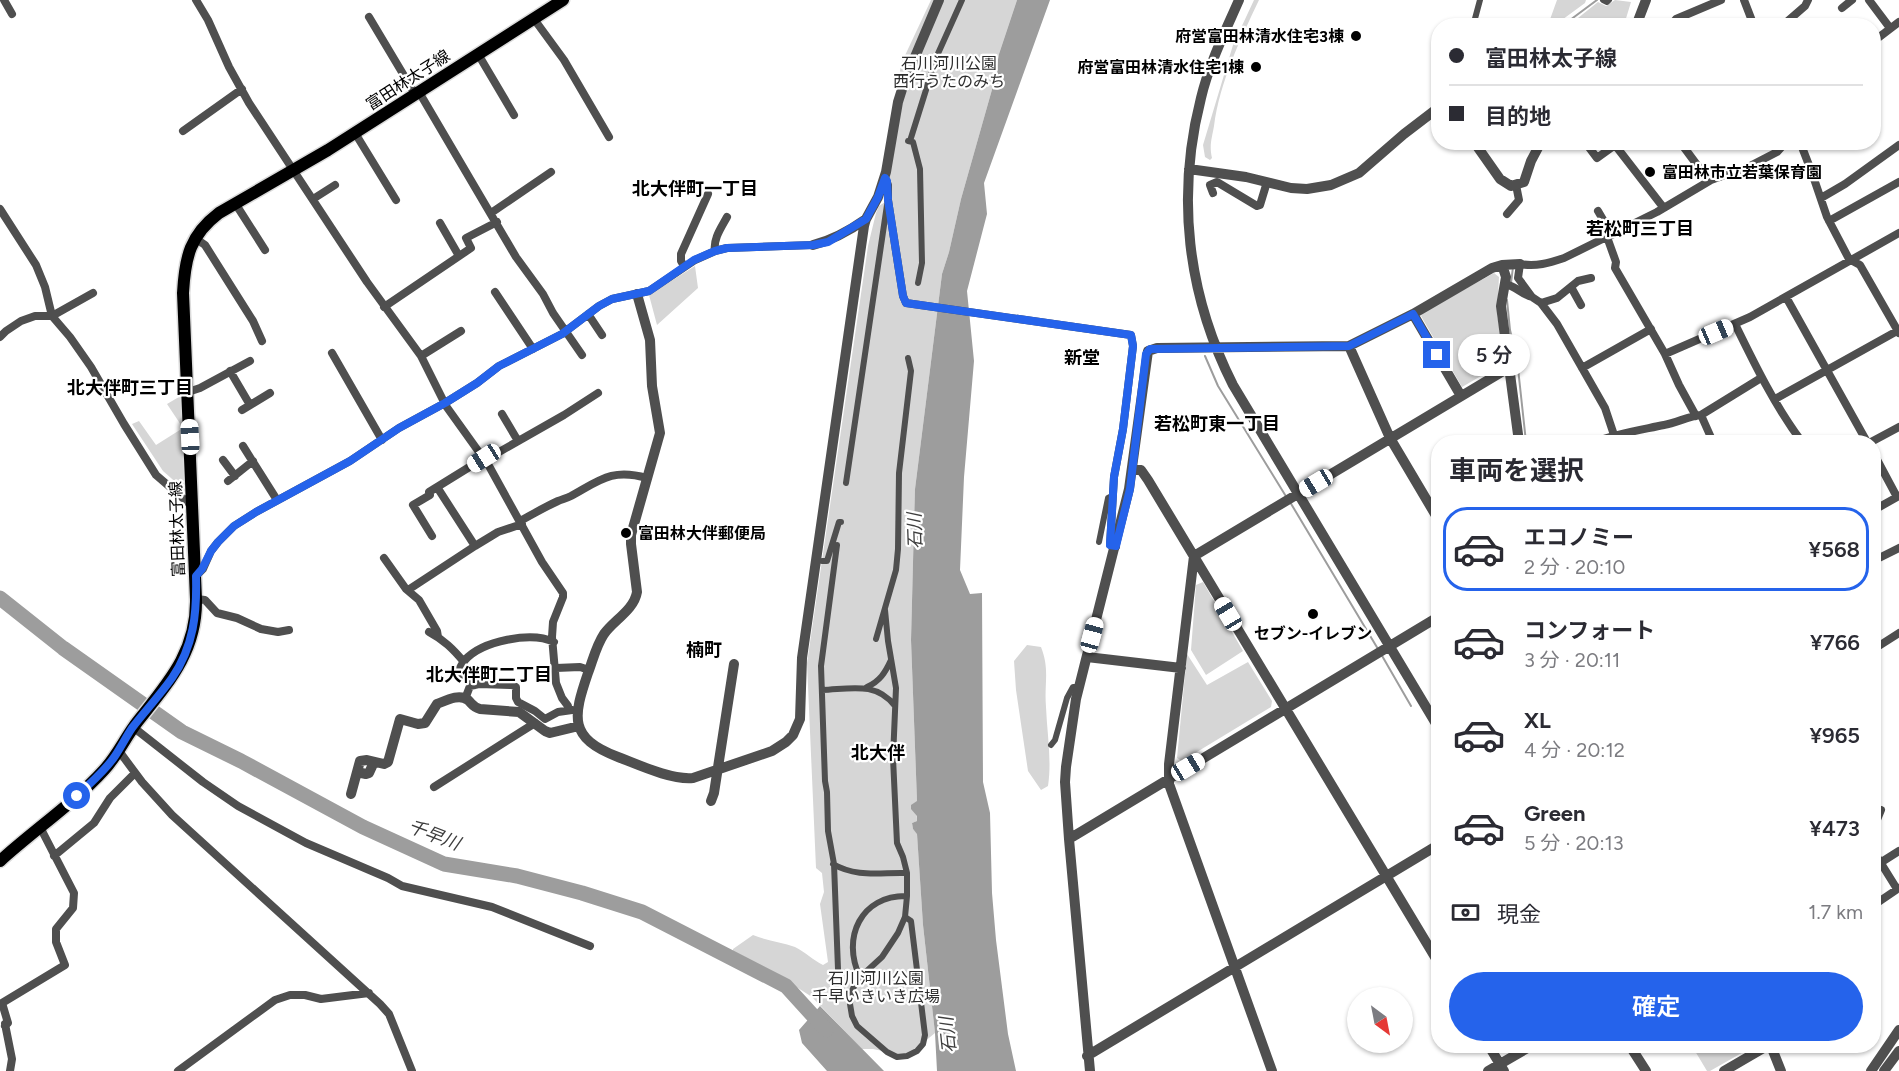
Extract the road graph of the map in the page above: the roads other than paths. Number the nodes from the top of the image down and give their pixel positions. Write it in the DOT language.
graph roads {
  1 [pos="196,0"];
  2 [pos="563,0"];
  3 [pos="939,0"];
  4 [pos="962,0"];
  5 [pos="1239,0"];
  6 [pos="1480,0"];
  7 [pos="1603,0"];
  8 [pos="1609,0"];
  9 [pos="1646,0"];
  10 [pos="1721,0"];
  11 [pos="1744,0"];
  12 [pos="1808,0"];
  13 [pos="1852,0"];
  14 [pos="1869,0"];
  15 [pos="3,1"];
  16 [pos="1842,8"];
  17 [pos="12,14"];
  18 [pos="369,17"];
  19 [pos="1475,18"];
  20 [pos="1639,18"];
  21 [pos="1678,18"];
  22 [pos="1751,18"];
  23 [pos="1791,18"];
  24 [pos="534,19"];
  25 [pos="1899,22"];
  26 [pos="1890,28"];
  27 [pos="1881,35"];
  28 [pos="478,54"];
  29 [pos="242,89"];
  30 [pos="417,93"];
  31 [pos="1431,114"];
  32 [pos="514,115"];
  33 [pos="183,131"];
  34 [pos="355,133"];
  35 [pos="609,137"];
  36 [pos="1899,145"];
  37 [pos="1480,150"];
  38 [pos="1537,150"];
  39 [pos="1592,150"];
  40 [pos="1609,150"];
  41 [pos="1618,150"];
  42 [pos="1686,150"];
  43 [pos="1779,150"];
  44 [pos="1803,150"];
  45 [pos="1189,169"];
  46 [pos="294,171"];
  47 [pos="551,172"];
  48 [pos="885,178"];
  49 [pos="1709,181"];
  50 [pos="1267,182"];
  51 [pos="1899,182"];
  52 [pos="335,185"];
  53 [pos="1516,185"];
  54 [pos="708,194"];
  55 [pos="1213,194"];
  56 [pos="1821,198"];
  57 [pos="313,199"];
  58 [pos="396,200"];
  59 [pos="888,200"];
  60 [pos="235,203"];
  61 [pos="1663,207"];
  62 [pos="0,209"];
  63 [pos="1598,211"];
  64 [pos="491,213"];
  65 [pos="1507,214"];
  66 [pos="726,218"];
  67 [pos="866,219"];
  68 [pos="1829,221"];
  69 [pos="497,222"];
  70 [pos="440,223"];
  71 [pos="1899,233"];
  72 [pos="1610,236"];
  73 [pos="195,238"];
  74 [pos="813,245"];
  75 [pos="265,250"];
  76 [pos="715,251"];
  77 [pos="459,256"];
  78 [pos="1851,260"];
  79 [pos="1520,264"];
  80 [pos="1502,265"];
  81 [pos="684,266"];
  82 [pos="1592,278"];
  83 [pos="918,283"];
  84 [pos="1508,285"];
  85 [pos="1571,287"];
  86 [pos="495,292"];
  87 [pos="93,293"];
  88 [pos="637,294"];
  89 [pos="1532,297"];
  90 [pos="1786,297"];
  91 [pos="1541,303"];
  92 [pos="1581,306"];
  93 [pos="384,307"];
  94 [pos="588,314"];
  95 [pos="1413,314"];
  96 [pos="52,316"];
  97 [pos="1735,324"];
  98 [pos="1651,329"];
  99 [pos="461,331"];
  100 [pos="566,331"];
  101 [pos="1898,331"];
  102 [pos="602,335"];
  103 [pos="0,337"];
  104 [pos="262,341"];
  105 [pos="1349,346"];
  106 [pos="1215,348"];
  107 [pos="532,349"];
  108 [pos="332,353"];
  109 [pos="1665,354"];
  110 [pos="582,355"];
  111 [pos="421,356"];
  112 [pos="908,358"];
  113 [pos="250,361"];
  114 [pos="1510,367"];
  115 [pos="1582,368"];
  116 [pos="230,371"];
  117 [pos="1827,371"];
  118 [pos="1761,378"];
  119 [pos="188,392"];
  120 [pos="270,393"];
  121 [pos="598,393"];
  122 [pos="1461,396"];
  123 [pos="1775,399"];
  124 [pos="445,403"];
  125 [pos="502,414"];
  126 [pos="1698,415"];
  127 [pos="1899,427"];
  128 [pos="1516,435"];
  129 [pos="1614,435"];
  130 [pos="1709,435"];
  131 [pos="1797,435"];
  132 [pos="1865,435"];
  133 [pos="1881,436"];
  134 [pos="1390,438"];
  135 [pos="382,440"];
  136 [pos="518,441"];
  137 [pos="243,446"];
  138 [pos="484,459"];
  139 [pos="223,460"];
  140 [pos="253,461"];
  141 [pos="1881,466"];
  142 [pos="1132,468"];
  143 [pos="646,478"];
  144 [pos="846,483"];
  145 [pos="437,487"];
  146 [pos="1298,494"];
  147 [pos="1112,496"];
  148 [pos="1898,496"];
  149 [pos="277,500"];
  150 [pos="193,506"];
  151 [pos="1881,506"];
  152 [pos="1431,507"];
  153 [pos="841,522"];
  154 [pos="521,523"];
  155 [pos="432,536"];
  156 [pos="1099,542"];
  157 [pos="837,545"];
  158 [pos="475,546"];
  159 [pos="1116,546"];
  160 [pos="1899,548"];
  161 [pos="1194,557"];
  162 [pos="1881,557"];
  163 [pos="384,558"];
  164 [pos="822,561"];
  165 [pos="196,576"];
  166 [pos="408,590"];
  167 [pos="196,599"];
  168 [pos="885,610"];
  169 [pos="1431,621"];
  170 [pos="289,630"];
  171 [pos="429,632"];
  172 [pos="1899,633"];
  173 [pos="438,637"];
  174 [pos="876,639"];
  175 [pos="554,642"];
  176 [pos="1881,645"];
  177 [pos="1390,646"];
  178 [pos="1087,657"];
  179 [pos="891,660"];
  180 [pos="464,662"];
  181 [pos="734,664"];
  182 [pos="555,668"];
  183 [pos="1180,668"];
  184 [pos="589,670"];
  185 [pos="475,685"];
  186 [pos="1079,687"];
  187 [pos="864,688"];
  188 [pos="822,690"];
  189 [pos="465,699"];
  190 [pos="896,707"];
  191 [pos="1286,709"];
  192 [pos="572,710"];
  193 [pos="1431,716"];
  194 [pos="535,723"];
  195 [pos="134,726"];
  196 [pos="579,726"];
  197 [pos="1051,745"];
  198 [pos="119,750"];
  199 [pos="718,770"];
  200 [pos="135,773"];
  201 [pos="1169,779"];
  202 [pos="434,787"];
  203 [pos="351,794"];
  204 [pos="711,801"];
  205 [pos="40,827"];
  206 [pos="1069,839"];
  207 [pos="1431,849"];
  208 [pos="1899,851"];
  209 [pos="54,856"];
  210 [pos="0,861"];
  211 [pos="1881,862"];
  212 [pos="833,864"];
  213 [pos="1881,864"];
  214 [pos="907,873"];
  215 [pos="1387,876"];
  216 [pos="1898,889"];
  217 [pos="907,897"];
  218 [pos="1881,900"];
  219 [pos="905,917"];
  220 [pos="590,946"];
  221 [pos="1431,950"];
  222 [pos="1234,968"];
  223 [pos="838,969"];
  224 [pos="860,977"];
  225 [pos="369,993"];
  226 [pos="0,1011"];
  227 [pos="3,1027"];
  228 [pos="1899,1030"];
  229 [pos="1899,1051"];
  230 [pos="1493,1053"];
  231 [pos="1521,1053"];
  232 [pos="1634,1053"];
  233 [pos="1756,1053"];
  234 [pos="1772,1053"];
  235 [pos="1087,1056"];
  236 [pos="1502,1067"];
  237 [pos="10,1071"];
  238 [pos="178,1071"];
  239 [pos="412,1071"];
  240 [pos="1090,1071"];
  241 [pos="1272,1071"];
  242 [pos="1488,1071"];
  243 [pos="1646,1071"];
  244 [pos="1724,1071"];
  245 [pos="1781,1071"];
  246 [pos="1871,1071"];
  247 [pos="1884,1071"];
  1 -- 29 [label="street"];
  2 -- 24 [label="main road, 富田林太子線"];
  3 -- 48 [label="street"];
  4 -- 83 [label="street"];
  5 -- 45 [label="street"];
  6 -- 19 [label="street"];
  7 -- 8 [label="street"];
  9 -- 20 [label="street"];
  10 -- 21 [label="street"];
  11 -- 22 [label="street"];
  12 -- 23 [label="street"];
  13 -- 16 [label="street"];
  14 -- 26 [label="street"];
  15 -- 17 [label="street"];
  18 -- 30 [label="street"];
  24 -- 28 [label="main road, 富田林太子線"];
  24 -- 35 [label="street"];
  25 -- 26 [label="street"];
  26 -- 27 [label="street"];
  28 -- 30 [label="main road, 富田林太子線"];
  28 -- 32 [label="street"];
  29 -- 33 [label="street"];
  29 -- 46 [label="street"];
  30 -- 34 [label="main road, 富田林太子線"];
  30 -- 64 [label="street"];
  31 -- 50 [label="street"];
  34 -- 46 [label="main road, 富田林太子線"];
  34 -- 58 [label="street"];
  36 -- 56 [label="street"];
  37 -- 53 [label="street"];
  38 -- 53 [label="street"];
  39 -- 40 [label="street"];
  41 -- 61 [label="street"];
  42 -- 49 [label="street"];
  43 -- 49 [label="street"];
  44 -- 56 [label="street"];
  45 -- 50 [label="street"];
  45 -- 106 [label="street"];
  46 -- 57 [label="street"];
  46 -- 60 [label="main road, 富田林太子線"];
  47 -- 64 [label="street"];
  48 -- 59 [label="street"];
  48 -- 67 [label="street"];
  49 -- 61 [label="street"];
  50 -- 55 [label="street"];
  51 -- 68 [label="street"];
  52 -- 57 [label="street"];
  53 -- 65 [label="street"];
  54 -- 81 [label="street"];
  56 -- 68 [label="street"];
  57 -- 93 [label="street"];
  59 -- 144 [label="street"];
  59 -- 147 [label="street"];
  60 -- 73 [label="main road, 富田林太子線"];
  60 -- 75 [label="street"];
  61 -- 72 [label="street"];
  62 -- 96 [label="street"];
  63 -- 72 [label="street"];
  64 -- 69 [label="street"];
  66 -- 76 [label="street"];
  67 -- 74 [label="street"];
  67 -- 199 [label="street"];
  68 -- 78 [label="street"];
  69 -- 77 [label="street"];
  69 -- 100 [label="street"];
  70 -- 77 [label="street"];
  71 -- 78 [label="street"];
  72 -- 79 [label="street"];
  72 -- 98 [label="street"];
  73 -- 104 [label="street"];
  73 -- 119 [label="main road, 富田林太子線"];
  74 -- 76 [label="street"];
  76 -- 81 [label="street"];
  77 -- 93 [label="street"];
  78 -- 90 [label="street"];
  78 -- 101 [label="street"];
  79 -- 80 [label="street"];
  79 -- 89 [label="street"];
  80 -- 84 [label="street"];
  80 -- 95 [label="street"];
  81 -- 88 [label="street"];
  82 -- 85 [label="street"];
  84 -- 89 [label="street"];
  84 -- 114 [label="street"];
  85 -- 91 [label="street"];
  85 -- 92 [label="street"];
  86 -- 107 [label="street"];
  87 -- 96 [label="street"];
  88 -- 94 [label="street"];
  88 -- 143 [label="street"];
  89 -- 91 [label="street"];
  90 -- 97 [label="street"];
  90 -- 117 [label="street"];
  91 -- 115 [label="street"];
  93 -- 111 [label="street"];
  94 -- 100 [label="street"];
  94 -- 102 [label="street"];
  95 -- 105 [label="street"];
  95 -- 122 [label="street"];
  96 -- 103 [label="street"];
  96 -- 150 [label="street"];
  97 -- 109 [label="street"];
  97 -- 118 [label="street"];
  98 -- 109 [label="street"];
  98 -- 115 [label="street"];
  99 -- 111 [label="street"];
  100 -- 107 [label="street"];
  100 -- 110 [label="street"];
  101 -- 117 [label="street"];
  105 -- 106 [label="street"];
  105 -- 134 [label="street"];
  106 -- 142 [label="street"];
  106 -- 146 [label="street"];
  107 -- 124 [label="street"];
  108 -- 135 [label="street"];
  109 -- 126 [label="street"];
  111 -- 124 [label="street"];
  112 -- 168 [label="street"];
  113 -- 116 [label="street"];
  114 -- 122 [label="street"];
  114 -- 128 [label="street"];
  115 -- 129 [label="street"];
  116 -- 119 [label="street"];
  116 -- 120 [label="street"];
  117 -- 123 [label="street"];
  117 -- 132 [label="street"];
  118 -- 123 [label="street"];
  118 -- 126 [label="street"];
  119 -- 150 [label="main road, 富田林太子線"];
  121 -- 136 [label="street"];
  122 -- 134 [label="street"];
  123 -- 131 [label="street"];
  124 -- 135 [label="street"];
  124 -- 138 [label="street"];
  125 -- 136 [label="street"];
  126 -- 129 [label="street"];
  126 -- 130 [label="street"];
  127 -- 133 [label="street"];
  134 -- 146 [label="street"];
  134 -- 152 [label="street"];
  135 -- 149 [label="street"];
  136 -- 138 [label="street"];
  137 -- 140 [label="street"];
  138 -- 145 [label="street"];
  138 -- 154 [label="street"];
  139 -- 140 [label="street"];
  140 -- 149 [label="street"];
  141 -- 148 [label="street"];
  142 -- 159 [label="street"];
  142 -- 161 [label="street"];
  143 -- 154 [label="street"];
  143 -- 184 [label="street"];
  145 -- 155 [label="street"];
  145 -- 158 [label="street"];
  146 -- 161 [label="street"];
  146 -- 177 [label="street"];
  147 -- 156 [label="street"];
  147 -- 159 [label="street"];
  148 -- 151 [label="street"];
  149 -- 165 [label="street"];
  150 -- 165 [label="main road, 富田林太子線"];
  153 -- 164 [label="street"];
  154 -- 158 [label="street"];
  154 -- 175 [label="street"];
  157 -- 188 [label="street"];
  158 -- 166 [label="street"];
  159 -- 178 [label="street"];
  160 -- 162 [label="street"];
  161 -- 183 [label="street"];
  161 -- 191 [label="street"];
  163 -- 166 [label="street"];
  165 -- 167 [label="main road, 富田林太子線"];
  166 -- 173 [label="street"];
  167 -- 170 [label="street"];
  167 -- 195 [label="main road, 富田林太子線"];
  168 -- 174 [label="street"];
  168 -- 179 [label="street"];
  169 -- 177 [label="street"];
  171 -- 173 [label="street"];
  172 -- 176 [label="street"];
  173 -- 180 [label="street"];
  175 -- 180 [label="street"];
  175 -- 182 [label="street"];
  177 -- 191 [label="street"];
  177 -- 193 [label="street"];
  178 -- 183 [label="street"];
  178 -- 186 [label="street"];
  179 -- 187 [label="street"];
  179 -- 190 [label="street"];
  180 -- 185 [label="street"];
  181 -- 199 [label="street"];
  182 -- 184 [label="street"];
  182 -- 192 [label="street"];
  183 -- 201 [label="street"];
  184 -- 192 [label="street"];
  185 -- 189 [label="street"];
  185 -- 192 [label="street"];
  186 -- 197 [label="street"];
  186 -- 206 [label="street"];
  187 -- 188 [label="street"];
  187 -- 190 [label="street"];
  188 -- 212 [label="street"];
  189 -- 194 [label="street"];
  189 -- 203 [label="street"];
  190 -- 214 [label="street"];
  191 -- 201 [label="street"];
  191 -- 215 [label="street"];
  192 -- 196 [label="street"];
  194 -- 196 [label="street"];
  194 -- 202 [label="street"];
  195 -- 198 [label="main road, 富田林太子線"];
  195 -- 220 [label="street"];
  196 -- 199 [label="street"];
  198 -- 200 [label="street"];
  198 -- 205 [label="main road, 富田林太子線"];
  199 -- 204 [label="street"];
  200 -- 209 [label="street"];
  200 -- 225 [label="street"];
  201 -- 206 [label="street"];
  201 -- 222 [label="street"];
  205 -- 209 [label="street"];
  205 -- 210 [label="main road, 富田林太子線"];
  206 -- 235 [label="street"];
  207 -- 215 [label="street"];
  208 -- 211 [label="street"];
  209 -- 227 [label="street"];
  212 -- 214 [label="street"];
  212 -- 223 [label="street"];
  213 -- 216 [label="street"];
  214 -- 217 [label="street"];
  215 -- 221 [label="street"];
  215 -- 222 [label="street"];
  216 -- 218 [label="street"];
  217 -- 219 [label="street"];
  217 -- 224 [label="street"];
  219 -- 224 [label="street"];
  219 -- 224 [label="street"];
  222 -- 235 [label="street"];
  222 -- 241 [label="street"];
  225 -- 238 [label="street"];
  225 -- 239 [label="street"];
  226 -- 227 [label="street"];
  227 -- 237 [label="street"];
  228 -- 246 [label="street"];
  229 -- 247 [label="street"];
  230 -- 236 [label="street"];
  231 -- 236 [label="street"];
  232 -- 243 [label="street"];
  233 -- 244 [label="street"];
  234 -- 245 [label="street"];
  235 -- 240 [label="street"];
  236 -- 242 [label="street"];
}
